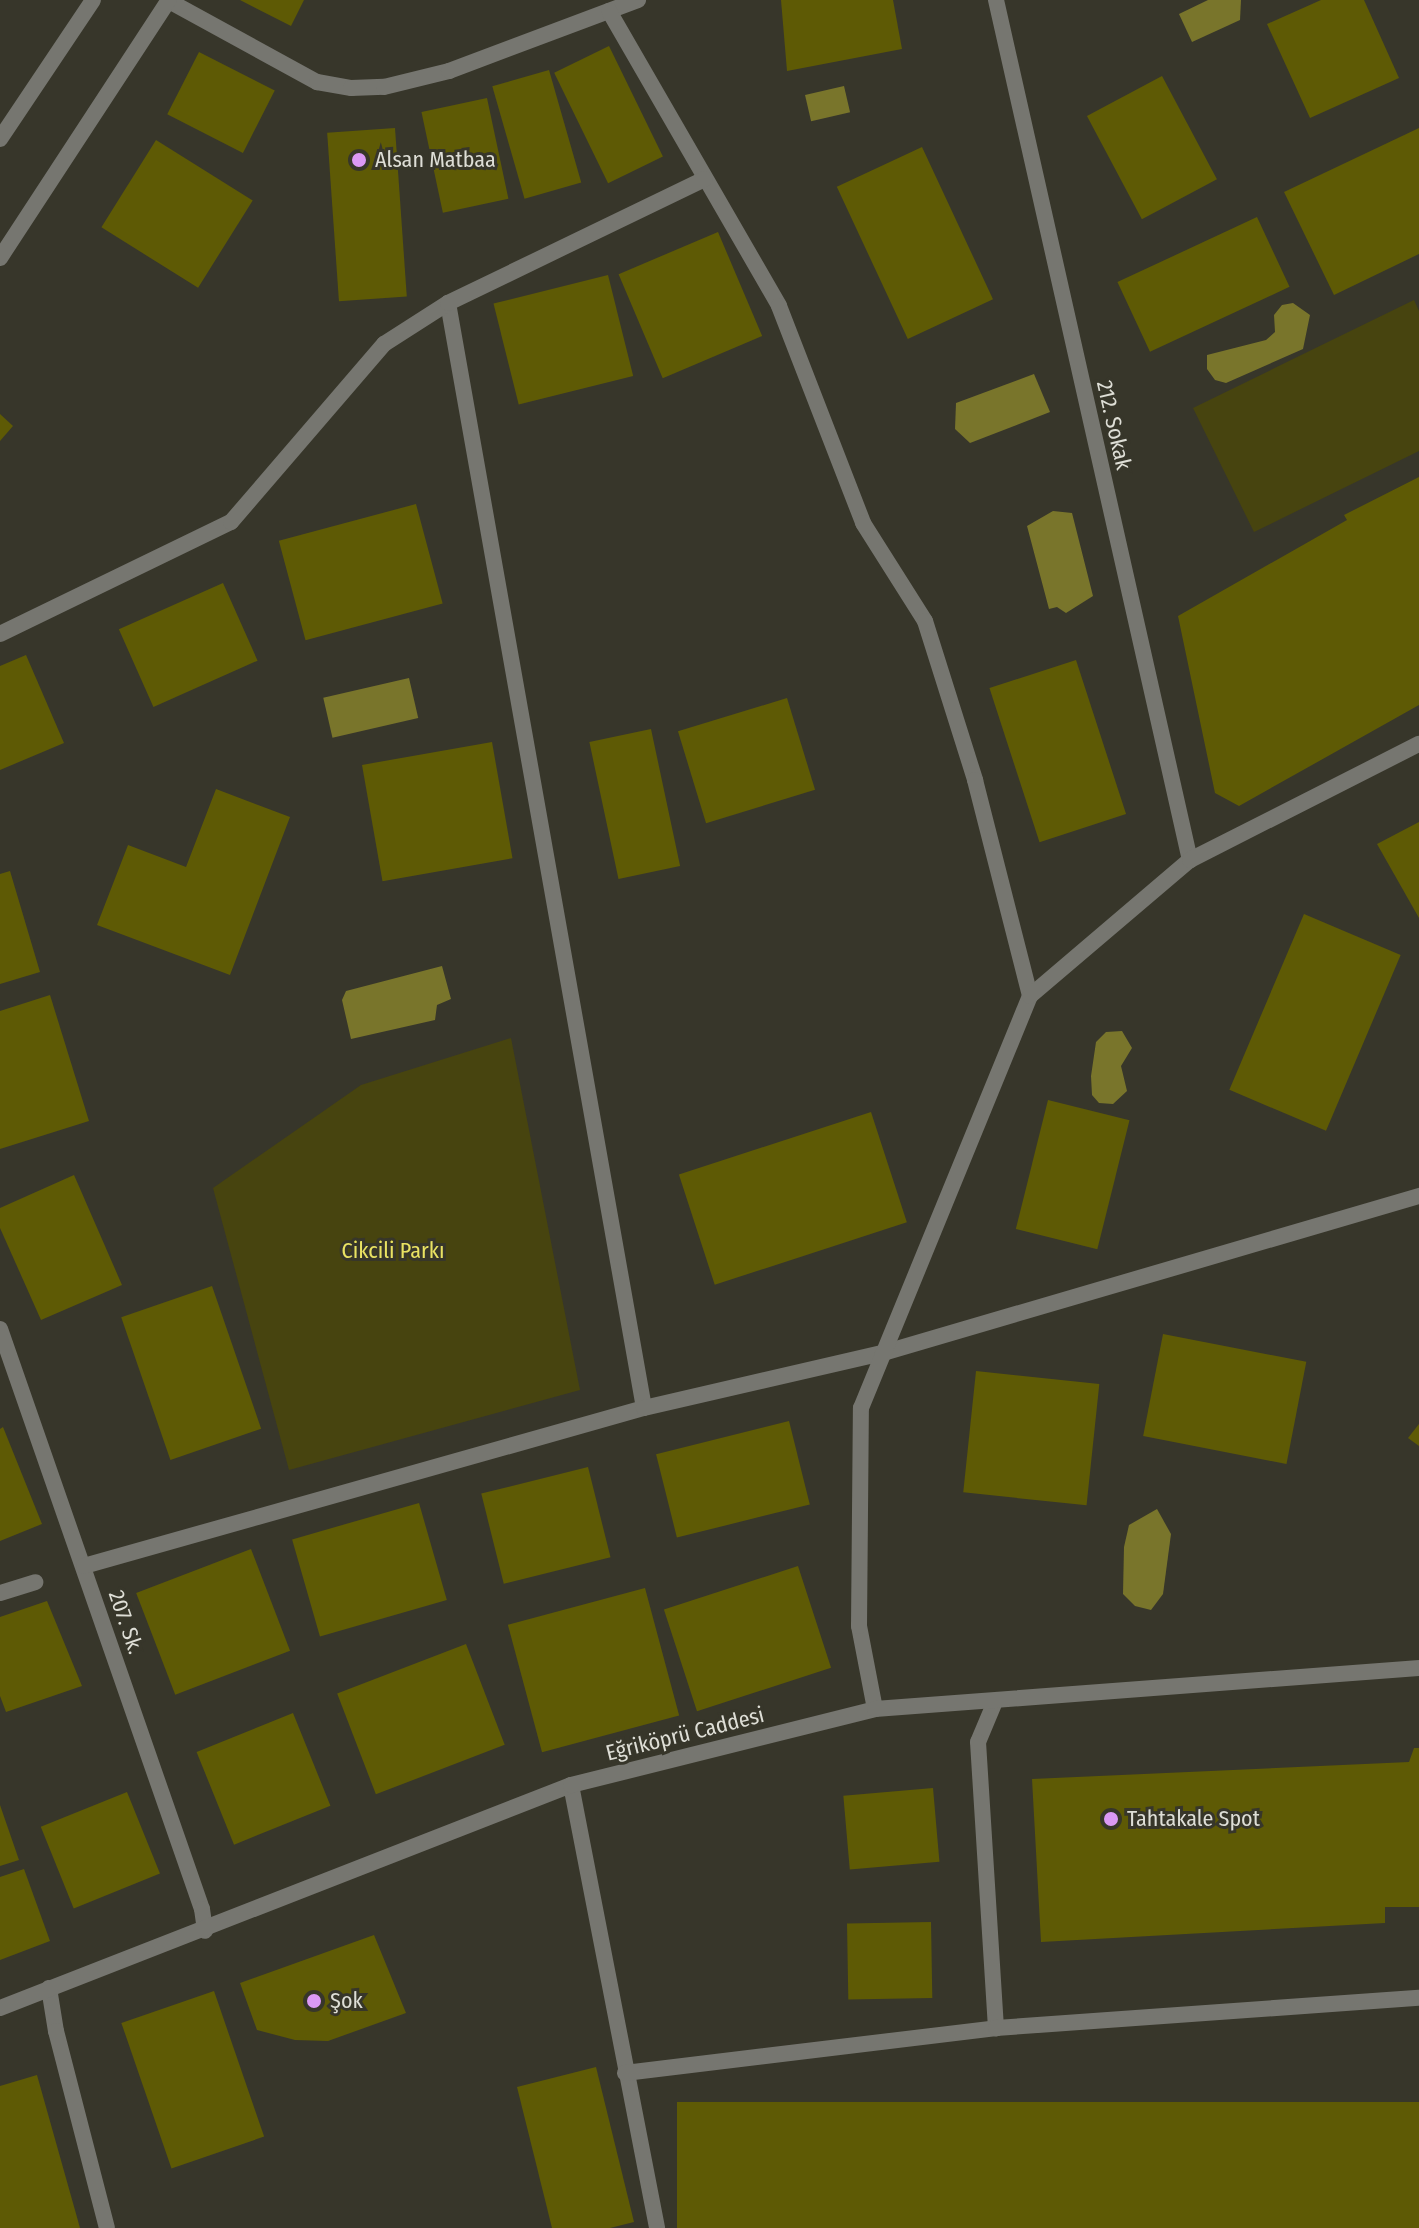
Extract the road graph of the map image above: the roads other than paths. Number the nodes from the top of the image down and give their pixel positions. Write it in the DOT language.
graph roads {
  1 [pos="93,0"];
  2 [pos="638,0"];
  3 [pos="996,0"];
  4 [pos="169,1"];
  5 [pos="609,11"];
  6 [pos="0,139"];
  7 [pos="705,179"];
  8 [pos="0,258"];
  9 [pos="448,303"];
  10 [pos="0,634"];
  11 [pos="1419,744"];
  12 [pos="1190,860"];
  13 [pos="1030,996"];
  14 [pos="1419,1196"];
  15 [pos="0,1329"];
  16 [pos="883,1353"];
  17 [pos="644,1408"];
  18 [pos="84,1566"];
  19 [pos="35,1582"];
  20 [pos="0,1593"];
  21 [pos="1419,1668"];
  22 [pos="994,1704"];
  23 [pos="875,1709"];
  24 [pos="571,1785"];
  25 [pos="205,1931"];
  26 [pos="49,1988"];
  27 [pos="1419,1998"];
  28 [pos="0,2008"];
  29 [pos="996,2028"];
  30 [pos="625,2073"];
  31 [pos="107,2228"];
  32 [pos="657,2228"];
  1 -- 6 [label="street"];
  2 -- 5 [label="street"];
  3 -- 12 [label="street, 212. Sokak"];
  4 -- 5 [label="street"];
  4 -- 8 [label="street"];
  5 -- 7 [label="street"];
  7 -- 9 [label="street"];
  7 -- 13 [label="street"];
  9 -- 10 [label="street"];
  9 -- 17 [label="street"];
  11 -- 12 [label="street"];
  12 -- 13 [label="street"];
  13 -- 16 [label="street"];
  14 -- 16 [label="street"];
  15 -- 18 [label="street, 207. Sk."];
  16 -- 17 [label="street"];
  16 -- 23 [label="street"];
  17 -- 18 [label="street"];
  18 -- 25 [label="street, 207. Sk."];
  19 -- 20 [label="street"];
  21 -- 22 [label="street, Eğriköprü Caddesi"];
  22 -- 23 [label="street, Eğriköprü Caddesi"];
  22 -- 29 [label="street"];
  23 -- 24 [label="street, Eğriköprü Caddesi"];
  24 -- 25 [label="street, Eğriköprü Caddesi"];
  24 -- 30 [label="street"];
  25 -- 26 [label="street, Eğriköprü Caddesi"];
  26 -- 28 [label="street, Eğriköprü Caddesi"];
  26 -- 31 [label="street"];
  27 -- 29 [label="street"];
  29 -- 30 [label="street"];
  30 -- 32 [label="street"];
}
